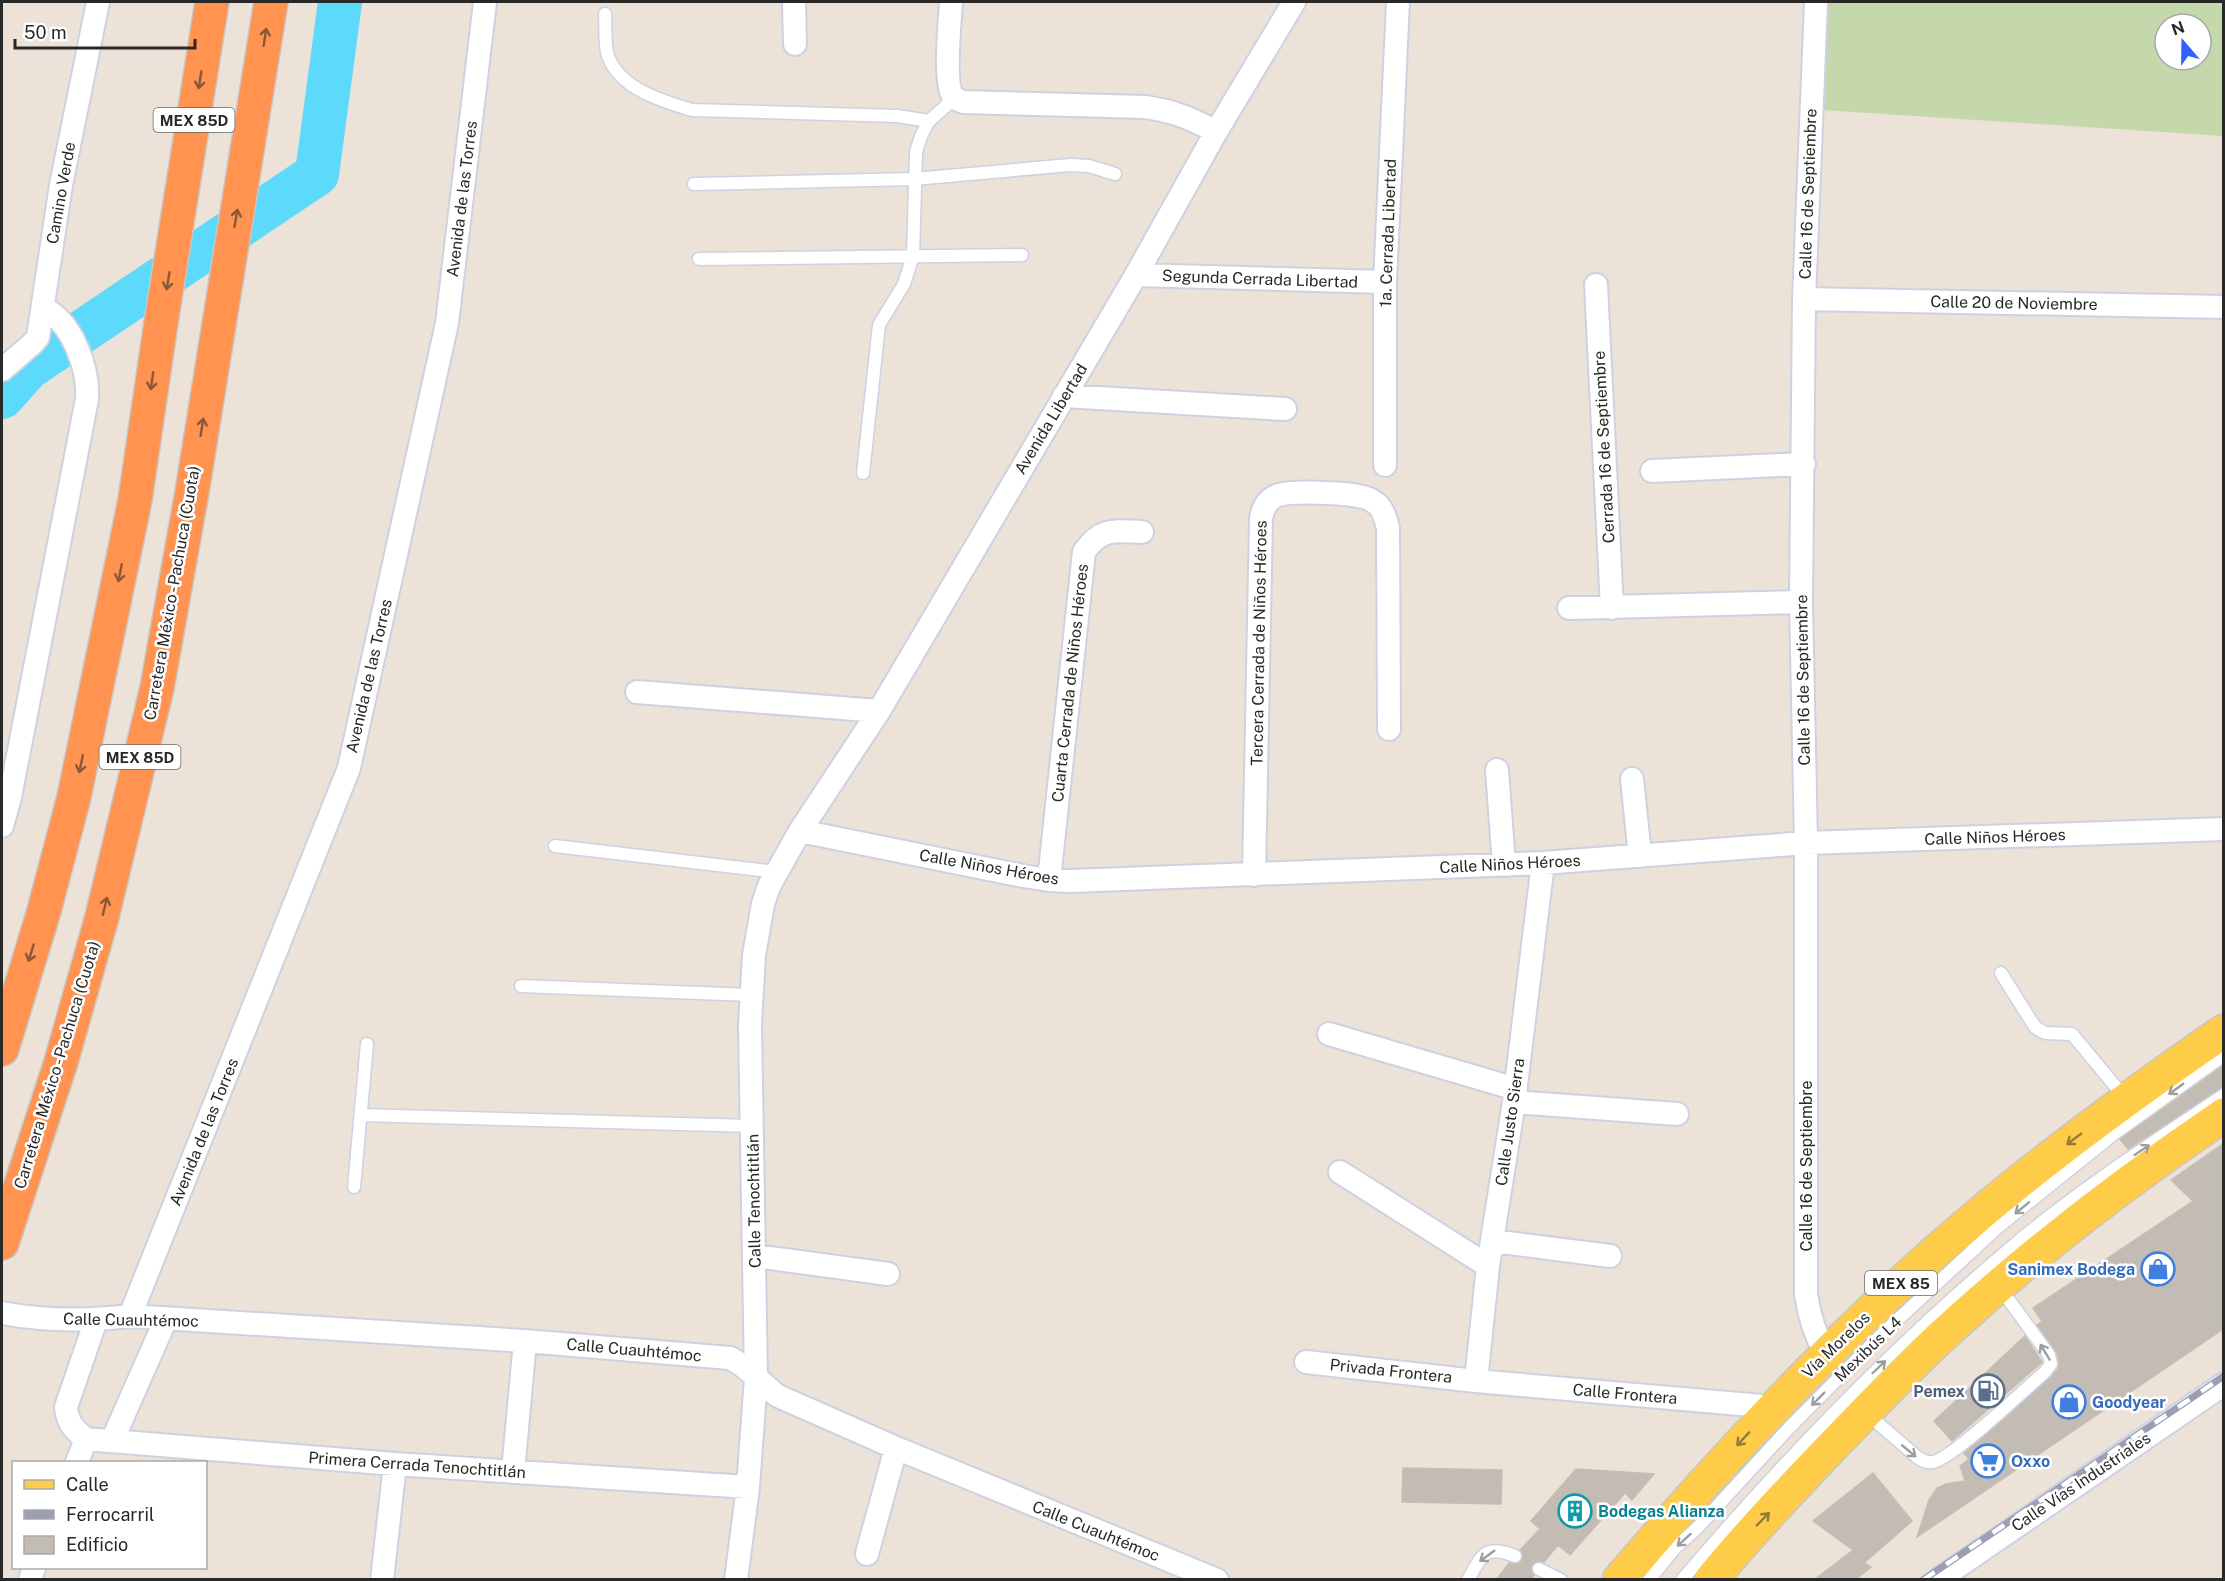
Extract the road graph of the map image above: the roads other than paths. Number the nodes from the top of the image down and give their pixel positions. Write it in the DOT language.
graph roads {
  1 [pos="98,2"];
  2 [pos="212,2"];
  3 [pos="271,2"];
  4 [pos="485,2"];
  5 [pos="794,2"];
  6 [pos="951,2"];
  7 [pos="1294,2"];
  8 [pos="1398,2"];
  9 [pos="1816,2"];
  10 [pos="605,14"];
  11 [pos="795,44"];
  12 [pos="955,98"];
  13 [pos="929,120"];
  14 [pos="1216,132"];
  15 [pos="1115,174"];
  16 [pos="914,179"];
  17 [pos="694,184"];
  18 [pos="1022,255"];
  19 [pos="913,256"];
  20 [pos="699,260"];
  21 [pos="1136,275"];
  22 [pos="1385,282"];
  23 [pos="1596,285"];
  24 [pos="1804,299"];
  25 [pos="2223,307"];
  26 [pos="43,308"];
  27 [pos="2,370"];
  28 [pos="1064,396"];
  29 [pos="1285,409"];
  30 [pos="1804,464"];
  31 [pos="1385,465"];
  32 [pos="1652,471"];
  33 [pos="863,473"];
  34 [pos="1142,532"];
  35 [pos="1801,602"];
  36 [pos="1612,608"];
  37 [pos="1569,609"];
  38 [pos="637,692"];
  39 [pos="879,711"];
  40 [pos="1389,729"];
  41 [pos="1497,770"];
  42 [pos="1632,779"];
  43 [pos="2,826"];
  44 [pos="2223,829"];
  45 [pos="800,831"];
  46 [pos="1806,843"];
  47 [pos="555,846"];
  48 [pos="1640,856"];
  49 [pos="1543,863"];
  50 [pos="1504,864"];
  51 [pos="777,872"];
  52 [pos="1254,875"];
  53 [pos="1049,880"];
  54 [pos="2001,973"];
  55 [pos="521,986"];
  56 [pos="751,995"];
  57 [pos="2223,1031"];
  58 [pos="1329,1034"];
  59 [pos="367,1044"];
  60 [pos="2,1049"];
  61 [pos="2223,1055"];
  62 [pos="2223,1095"];
  63 [pos="1515,1096"];
  64 [pos="2125,1099"];
  65 [pos="361,1114"];
  66 [pos="1677,1114"];
  67 [pos="2223,1114"];
  68 [pos="752,1126"];
  69 [pos="1340,1172"];
  70 [pos="354,1187"];
  71 [pos="1493,1241"];
  72 [pos="2,1242"];
  73 [pos="755,1256"];
  74 [pos="1610,1256"];
  75 [pos="1488,1266"];
  76 [pos="888,1274"];
  77 [pos="1999,1287"];
  78 [pos="2,1313"];
  79 [pos="130,1316"];
  80 [pos="166,1318"];
  81 [pos="96,1320"];
  82 [pos="525,1341"];
  83 [pos="1826,1354"];
  84 [pos="1306,1362"];
  85 [pos="756,1378"];
  86 [pos="1476,1381"];
  87 [pos="2223,1384"];
  88 [pos="1774,1407"];
  89 [pos="1865,1413"];
  90 [pos="86,1438"];
  91 [pos="112,1441"];
  92 [pos="896,1449"];
  93 [pos="77,1461"];
  94 [pos="395,1464"];
  95 [pos="513,1472"];
  96 [pos="748,1487"];
  97 [pos="867,1554"];
  98 [pos="1515,1556"];
  99 [pos="1539,1569"];
  100 [pos="382,1580"];
  101 [pos="736,1580"];
  102 [pos="1217,1580"];
  103 [pos="1468,1580"];
  104 [pos="1561,1580"];
  105 [pos="1619,1580"];
  106 [pos="1649,1580"];
  107 [pos="1682,1580"];
  108 [pos="1712,1580"];
  109 [pos="1938,1580"];
  1 -- 26 [label="street, Camino Verde"];
  2 -- 60 [label="highway, MEX 85D, one-way"];
  72 -- 3 [label="highway, Carretera México - Pachuca (Cuota) / MEX 85D, one-way"];
  4 -- 79 [label="street, Avenida de las Torres"];
  5 -- 11 [label="street"];
  6 -- 12 [label="street"];
  7 -- 14 [label="street, Avenida Libertad"];
  8 -- 22 [label="street, 1a. Cerrada Libertad"];
  9 -- 24 [label="street, Calle 16 de Septiembre"];
  10 -- 13 [label="lane"];
  12 -- 13 [label="lane"];
  12 -- 14 [label="street"];
  13 -- 16 [label="lane"];
  14 -- 21 [label="street, Avenida Libertad"];
  15 -- 16 [label="lane"];
  16 -- 17 [label="lane"];
  16 -- 19 [label="lane"];
  18 -- 19 [label="lane"];
  19 -- 20 [label="lane"];
  19 -- 33 [label="lane"];
  21 -- 22 [label="street, Segunda Cerrada Libertad"];
  21 -- 28 [label="street, Avenida Libertad"];
  22 -- 31 [label="street, 1a. Cerrada Libertad"];
  23 -- 36 [label="street, Cerrada 16 de Septiembre"];
  24 -- 25 [label="street, Calle 20 de Noviembre"];
  24 -- 30 [label="street, Calle 16 de Septiembre"];
  26 -- 27 [label="street, Camino Verde"];
  26 -- 43 [label="street"];
  28 -- 29 [label="street"];
  28 -- 39 [label="street, Avenida Libertad"];
  30 -- 32 [label="street"];
  30 -- 35 [label="street, Calle 16 de Septiembre"];
  34 -- 53 [label="street, Cuarta Cerrada de Niños Héroes"];
  35 -- 36 [label="street"];
  35 -- 46 [label="street, Calle 16 de Septiembre"];
  36 -- 37 [label="street"];
  38 -- 39 [label="street"];
  39 -- 45 [label="street, Avenida Libertad"];
  40 -- 52 [label="street, Tercera Cerrada de Niños Héroes"];
  41 -- 50 [label="street"];
  42 -- 48 [label="street"];
  44 -- 46 [label="street, Calle Niños Héroes"];
  45 -- 51 [label="street, Calle Tenochtitlán"];
  45 -- 53 [label="street, Calle Niños Héroes"];
  46 -- 48 [label="street, Calle Niños Héroes"];
  46 -- 83 [label="street, Calle 16 de Septiembre"];
  47 -- 51 [label="lane"];
  48 -- 49 [label="street, Calle Niños Héroes"];
  49 -- 50 [label="street, Calle Niños Héroes"];
  49 -- 63 [label="street, Calle Justo Sierra"];
  50 -- 52 [label="street, Calle Niños Héroes"];
  51 -- 56 [label="street, Calle Tenochtitlán"];
  52 -- 53 [label="street, Calle Niños Héroes"];
  54 -- 64 [label="lane"];
  55 -- 56 [label="lane"];
  56 -- 68 [label="street, Calle Tenochtitlán"];
  57 -- 64 [label="main road, Vía Morelos / MEX 85"];
  58 -- 63 [label="street"];
  59 -- 65 [label="lane"];
  61 -- 106 [label="lane, Mexibús L4, one-way"];
  107 -- 62 [label="lane, Mexibús L4, one-way"];
  63 -- 66 [label="street"];
  63 -- 71 [label="street, Calle Justo Sierra"];
  64 -- 83 [label="main road, Vía Morelos / MEX 85, one-way"];
  65 -- 68 [label="lane"];
  65 -- 70 [label="lane"];
  67 -- 77 [label="main road"];
  68 -- 73 [label="street, Calle Tenochtitlán"];
  69 -- 75 [label="street"];
  71 -- 74 [label="street"];
  71 -- 75 [label="street, Calle Justo Sierra"];
  73 -- 76 [label="street"];
  73 -- 85 [label="street, Calle Tenochtitlán"];
  75 -- 86 [label="street, Calle Justo Sierra"];
  77 -- 89 [label="main road"];
  89 -- 77 [label="lane, one-way"];
  78 -- 81 [label="street, Calle Cuauhtémoc"];
  79 -- 80 [label="street, Calle Cuauhtémoc"];
  79 -- 81 [label="street, Calle Cuauhtémoc"];
  80 -- 82 [label="street, Calle Cuauhtémoc"];
  80 -- 91 [label="street"];
  81 -- 90 [label="street"];
  82 -- 85 [label="street, Calle Cuauhtémoc"];
  82 -- 95 [label="street"];
  83 -- 88 [label="main road, Vía Morelos / MEX 85"];
  84 -- 86 [label="street, Privada Frontera"];
  85 -- 92 [label="street, Calle Cuauhtémoc"];
  85 -- 96 [label="street, Calle Tenochtitlán"];
  86 -- 88 [label="street, Calle Frontera"];
  87 -- 109 [label="street, Calle Vías Industriales"];
  88 -- 105 [label="main road, Vía Morelos / MEX 85, one-way"];
  108 -- 89 [label="main road, one-way"];
  90 -- 91 [label="street, Primera Cerrada Tenochtitlán"];
  90 -- 93 [label="street"];
  91 -- 94 [label="street, Primera Cerrada Tenochtitlán"];
  92 -- 97 [label="street"];
  92 -- 102 [label="street, Calle Cuauhtémoc"];
  94 -- 95 [label="street, Primera Cerrada Tenochtitlán"];
  94 -- 100 [label="street"];
  95 -- 96 [label="street, Primera Cerrada Tenochtitlán"];
  96 -- 101 [label="street, Calle Tenochtitlán"];
  98 -- 103 [label="lane, one-way"];
  99 -- 104 [label="lane"];
}
